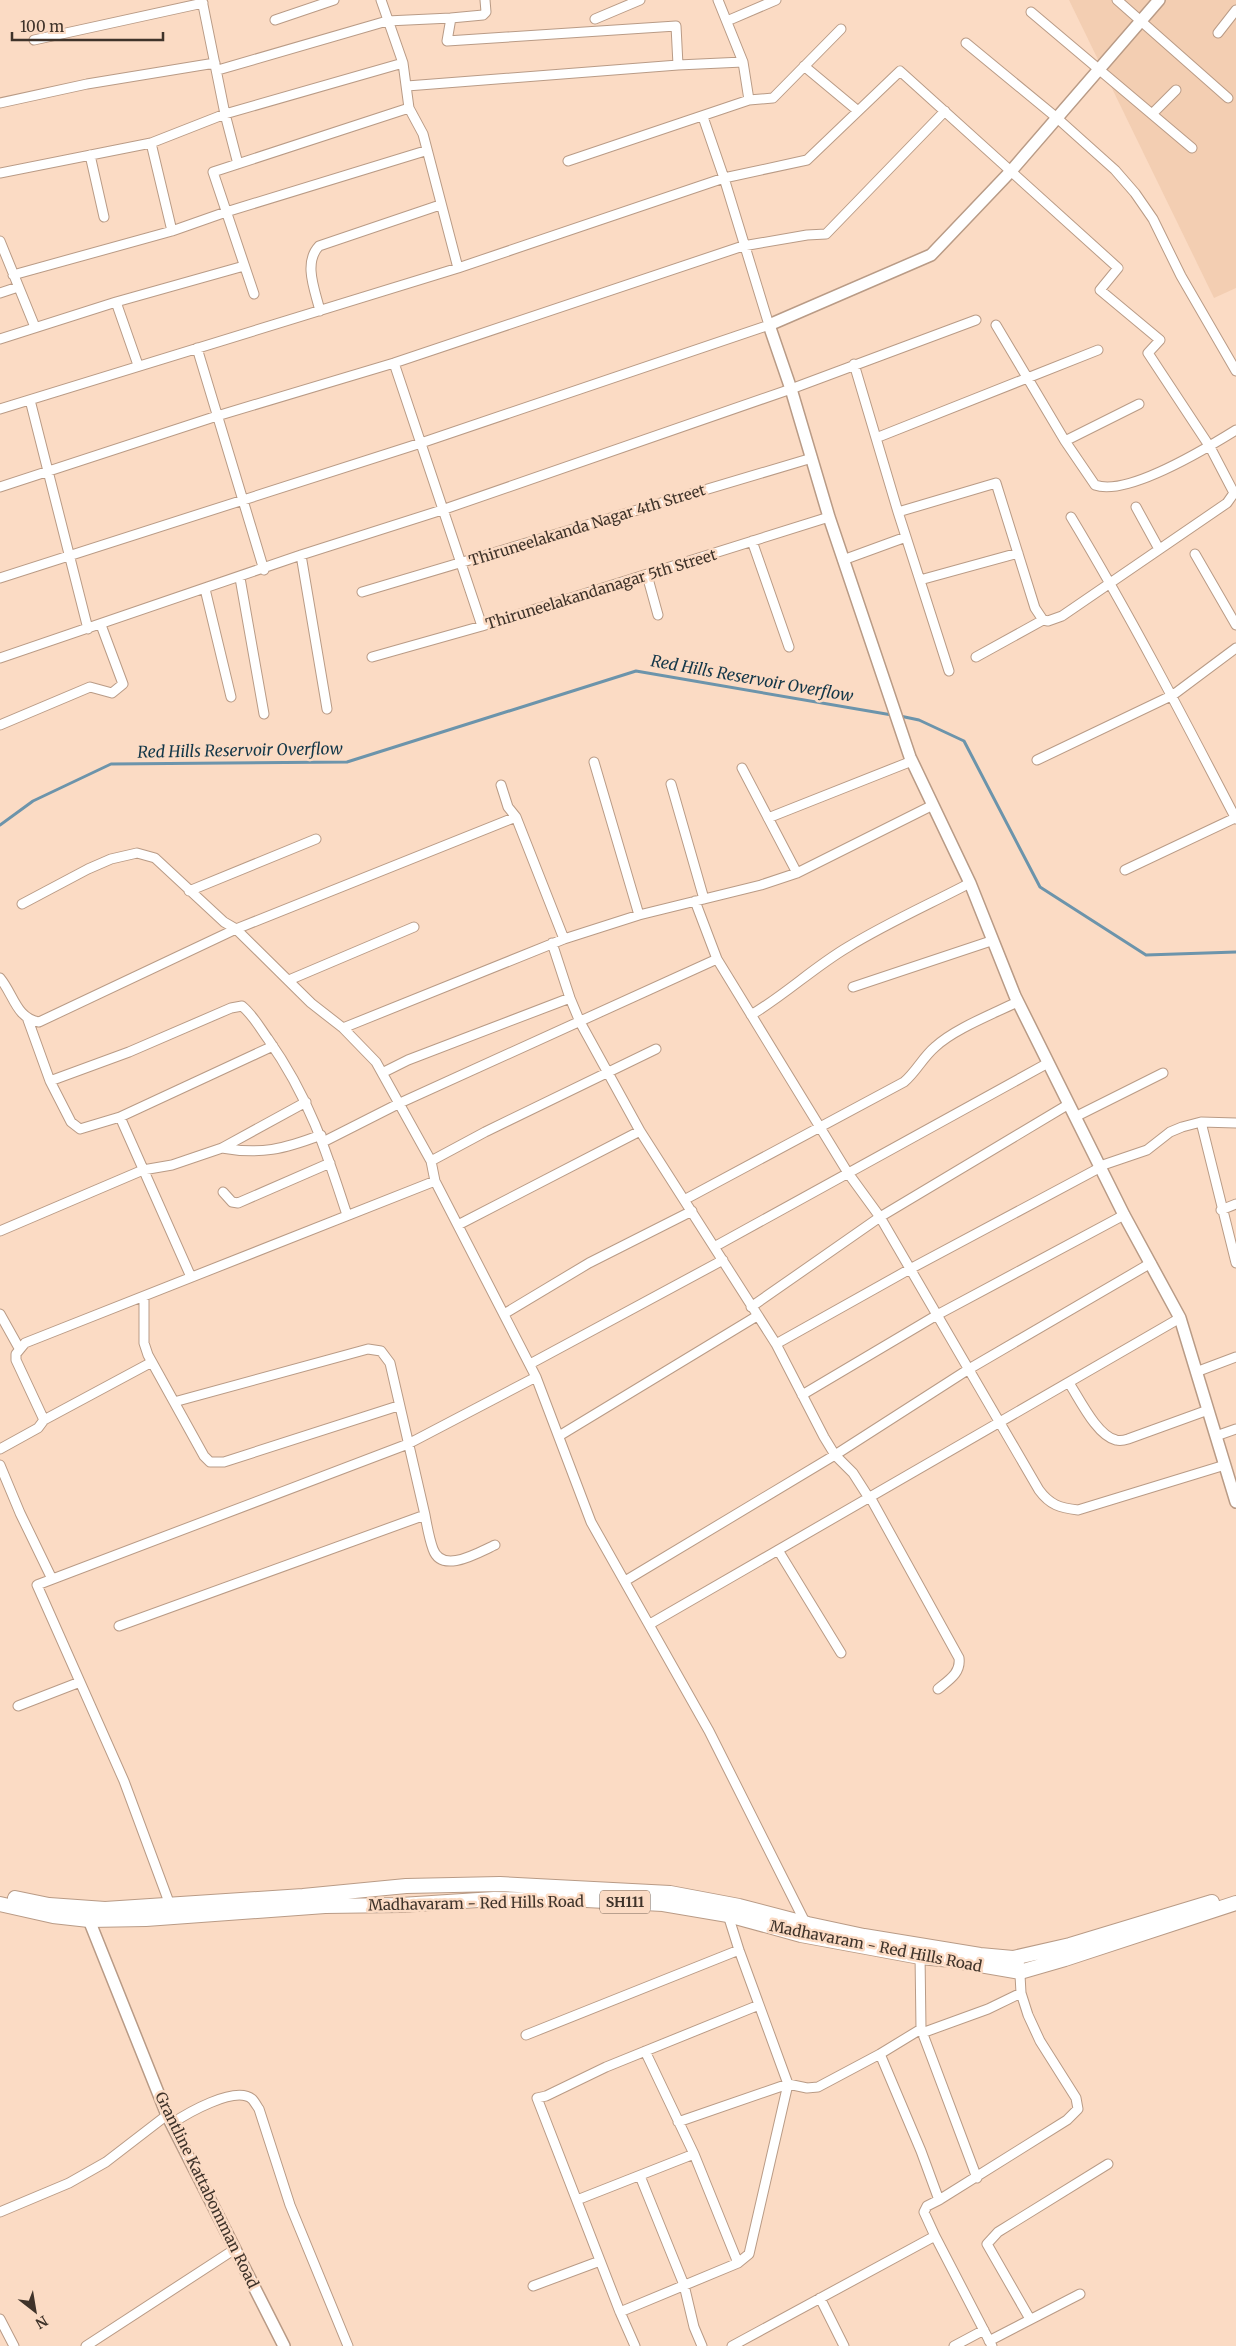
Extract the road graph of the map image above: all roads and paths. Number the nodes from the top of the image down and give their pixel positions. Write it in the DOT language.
graph roads {
  1 [pos="334,0"];
  2 [pos="380,0"];
  3 [pos="485,0"];
  4 [pos="640,0"];
  5 [pos="718,0"];
  6 [pos="776,0"];
  7 [pos="1117,0"];
  8 [pos="1159,0"];
  9 [pos="203,1"];
  10 [pos="1236,10"];
  11 [pos="1030,12"];
  12 [pos="451,18"];
  13 [pos="595,19"];
  14 [pos="275,20"];
  15 [pos="387,21"];
  16 [pos="727,22"];
  17 [pos="1140,22"];
  18 [pos="841,29"];
  19 [pos="1218,32"];
  20 [pos="34,40"];
  21 [pos="966,43"];
  22 [pos="743,62"];
  23 [pos="403,63"];
  24 [pos="678,65"];
  25 [pos="804,66"];
  26 [pos="216,67"];
  27 [pos="1099,69"];
  28 [pos="407,86"];
  29 [pos="1176,90"];
  30 [pos="1228,98"];
  31 [pos="749,100"];
  32 [pos="0,102"];
  33 [pos="409,108"];
  34 [pos="858,111"];
  35 [pos="944,111"];
  36 [pos="225,114"];
  37 [pos="1152,114"];
  38 [pos="704,117"];
  39 [pos="1057,118"];
  40 [pos="152,143"];
  41 [pos="1192,148"];
  42 [pos="425,151"];
  43 [pos="90,155"];
  44 [pos="568,161"];
  45 [pos="238,164"];
  46 [pos="1011,170"];
  47 [pos="0,173"];
  48 [pos="724,178"];
  49 [pos="440,205"];
  50 [pos="226,212"];
  51 [pos="104,217"];
  52 [pos="172,231"];
  53 [pos="0,241"];
  54 [pos="743,246"];
  55 [pos="244,266"];
  56 [pos="458,268"];
  57 [pos="12,275"];
  58 [pos="18,287"];
  59 [pos="0,294"];
  60 [pos="254,294"];
  61 [pos="116,302"];
  62 [pos="320,311"];
  63 [pos="976,320"];
  64 [pos="768,325"];
  65 [pos="996,325"];
  66 [pos="35,327"];
  67 [pos="0,339"];
  68 [pos="197,348"];
  69 [pos="1098,350"];
  70 [pos="394,362"];
  71 [pos="854,364"];
  72 [pos="138,365"];
  73 [pos="1236,370"];
  74 [pos="1029,379"];
  75 [pos="791,389"];
  76 [pos="30,400"];
  77 [pos="1139,404"];
  78 [pos="0,409"];
  79 [pos="217,416"];
  80 [pos="1236,430"];
  81 [pos="876,438"];
  82 [pos="1065,441"];
  83 [pos="421,443"];
  84 [pos="1210,447"];
  85 [pos="812,458"];
  86 [pos="47,472"];
  87 [pos="0,487"];
  88 [pos="243,500"];
  89 [pos="1136,507"];
  90 [pos="442,510"];
  91 [pos="898,512"];
  92 [pos="829,517"];
  93 [pos="1071,517"];
  94 [pos="906,537"];
  95 [pos="752,541"];
  96 [pos="1159,549"];
  97 [pos="1018,553"];
  98 [pos="1195,554"];
  99 [pos="302,555"];
  100 [pos="68,556"];
  101 [pos="843,560"];
  102 [pos="461,562"];
  103 [pos="264,570"];
  104 [pos="647,575"];
  105 [pos="0,578"];
  106 [pos="240,578"];
  107 [pos="920,580"];
  108 [pos="1111,584"];
  109 [pos="206,590"];
  110 [pos="362,592"];
  111 [pos="658,615"];
  112 [pos="1043,620"];
  113 [pos="101,625"];
  114 [pos="1236,625"];
  115 [pos="482,626"];
  116 [pos="88,629"];
  117 [pos="789,647"];
  118 [pos="1236,648"];
  119 [pos="372,657"];
  120 [pos="976,657"];
  121 [pos="0,658"];
  122 [pos="950,672"];
  123 [pos="1173,695"];
  124 [pos="231,698"];
  125 [pos="327,709"];
  126 [pos="264,714"];
  127 [pos="0,726"];
  128 [pos="911,759"];
  129 [pos="1037,760"];
  130 [pos="594,762"];
  131 [pos="742,768"];
  132 [pos="671,784"];
  133 [pos="501,785"];
  134 [pos="933,805"];
  135 [pos="516,817"];
  136 [pos="768,818"];
  137 [pos="1236,818"];
  138 [pos="316,839"];
  139 [pos="1125,870"];
  140 [pos="796,873"];
  141 [pos="970,883"];
  142 [pos="189,891"];
  143 [pos="699,900"];
  144 [pos="22,904"];
  145 [pos="639,915"];
  146 [pos="414,927"];
  147 [pos="236,929"];
  148 [pos="564,939"];
  149 [pos="991,941"];
  150 [pos="552,943"];
  151 [pos="717,960"];
  152 [pos="0,978"];
  153 [pos="289,980"];
  154 [pos="853,987"];
  155 [pos="570,998"];
  156 [pos="1018,1002"];
  157 [pos="751,1015"];
  158 [pos="28,1020"];
  159 [pos="580,1022"];
  160 [pos="344,1028"];
  161 [pos="273,1046"];
  162 [pos="656,1050"];
  163 [pos="1048,1062"];
  164 [pos="609,1071"];
  165 [pos="382,1073"];
  166 [pos="1163,1073"];
  167 [pos="50,1081"];
  168 [pos="306,1102"];
  169 [pos="400,1103"];
  170 [pos="1069,1104"];
  171 [pos="120,1117"];
  172 [pos="1075,1117"];
  173 [pos="1201,1122"];
  174 [pos="1236,1123"];
  175 [pos="821,1128"];
  176 [pos="640,1131"];
  177 [pos="322,1139"];
  178 [pos="222,1148"];
  179 [pos="431,1161"];
  180 [pos="330,1163"];
  181 [pos="1100,1166"];
  182 [pos="144,1170"];
  183 [pos="848,1173"];
  184 [pos="435,1181"];
  185 [pos="223,1192"];
  186 [pos="684,1200"];
  187 [pos="1236,1204"];
  188 [pos="692,1210"];
  189 [pos="1222,1210"];
  190 [pos="347,1215"];
  191 [pos="1124,1215"];
  192 [pos="880,1217"];
  193 [pos="458,1225"];
  194 [pos="0,1232"];
  195 [pos="714,1247"];
  196 [pos="723,1260"];
  197 [pos="1151,1263"];
  198 [pos="1236,1263"];
  199 [pos="910,1269"];
  200 [pos="191,1277"];
  201 [pos="144,1296"];
  202 [pos="751,1307"];
  203 [pos="0,1314"];
  204 [pos="504,1314"];
  205 [pos="937,1315"];
  206 [pos="757,1316"];
  207 [pos="1180,1318"];
  208 [pos="776,1344"];
  209 [pos="19,1348"];
  210 [pos="1236,1357"];
  211 [pos="152,1362"];
  212 [pos="530,1364"];
  213 [pos="969,1369"];
  214 [pos="1196,1372"];
  215 [pos="536,1377"];
  216 [pos="1069,1383"];
  217 [pos="802,1395"];
  218 [pos="174,1402"];
  219 [pos="398,1406"];
  220 [pos="1208,1410"];
  221 [pos="44,1420"];
  222 [pos="999,1422"];
  223 [pos="1236,1429"];
  224 [pos="559,1436"];
  225 [pos="1216,1436"];
  226 [pos="408,1444"];
  227 [pos="0,1449"];
  228 [pos="835,1455"];
  229 [pos="0,1465"];
  230 [pos="1225,1465"];
  231 [pos="869,1498"];
  232 [pos="1236,1502"];
  233 [pos="425,1515"];
  234 [pos="495,1545"];
  235 [pos="778,1550"];
  236 [pos="52,1580"];
  237 [pos="625,1581"];
  238 [pos="650,1624"];
  239 [pos="119,1626"];
  240 [pos="841,1653"];
  241 [pos="80,1682"];
  242 [pos="938,1689"];
  243 [pos="18,1706"];
  244 [pos="0,1894"];
  245 [pos="1236,1895"];
  246 [pos="1236,1903"];
  247 [pos="0,1904"];
  248 [pos="170,1905"];
  249 [pos="1207,1909"];
  250 [pos="728,1915"];
  251 [pos="89,1920"];
  252 [pos="806,1930"];
  253 [pos="739,1950"];
  254 [pos="920,1952"];
  255 [pos="1019,1957"];
  256 [pos="1020,1972"];
  257 [pos="1021,1993"];
  258 [pos="759,2005"];
  259 [pos="922,2031"];
  260 [pos="526,2035"];
  261 [pos="645,2052"];
  262 [pos="880,2054"];
  263 [pos="788,2084"];
  264 [pos="169,2119"];
  265 [pos="678,2122"];
  266 [pos="694,2154"];
  267 [pos="1108,2164"];
  268 [pos="640,2176"];
  269 [pos="976,2178"];
  270 [pos="577,2200"];
  271 [pos="939,2200"];
  272 [pos="0,2212"];
  273 [pos="935,2236"];
  274 [pos="235,2249"];
  275 [pos="600,2261"];
  276 [pos="738,2263"];
  277 [pos="684,2285"];
  278 [pos="533,2286"];
  279 [pos="1080,2294"];
  280 [pos="820,2298"];
  281 [pos="620,2312"];
  282 [pos="0,2319"];
  283 [pos="1030,2320"];
  284 [pos="984,2330"];
  285 [pos="990,2343"];
  286 [pos="14,2346"];
  287 [pos="86,2346"];
  288 [pos="284,2346"];
  289 [pos="348,2346"];
  290 [pos="635,2346"];
  291 [pos="702,2346"];
  292 [pos="732,2346"];
  293 [pos="844,2346"];
  294 [pos="954,2346"];
  1 -- 14 [label="street"];
  2 -- 15 [label="street"];
  3 -- 12 [label="street"];
  4 -- 13 [label="street"];
  5 -- 16 [label="street"];
  6 -- 16 [label="street"];
  7 -- 17 [label="street"];
  8 -- 17 [label="street"];
  9 -- 20 [label="street"];
  9 -- 26 [label="street"];
  10 -- 19 [label="street"];
  11 -- 27 [label="street"];
  12 -- 15 [label="street"];
  12 -- 24 [label="street"];
  15 -- 23 [label="street"];
  15 -- 26 [label="street"];
  16 -- 22 [label="street"];
  17 -- 27 [label="street"];
  17 -- 30 [label="street"];
  18 -- 25 [label="street"];
  21 -- 39 [label="street"];
  22 -- 24 [label="street"];
  22 -- 31 [label="street"];
  23 -- 28 [label="street"];
  23 -- 36 [label="street"];
  24 -- 28 [label="street"];
  25 -- 31 [label="street"];
  25 -- 34 [label="street"];
  26 -- 32 [label="street"];
  26 -- 36 [label="street"];
  27 -- 37 [label="street"];
  27 -- 39 [label="street"];
  28 -- 33 [label="street"];
  29 -- 37 [label="street"];
  31 -- 38 [label="street"];
  33 -- 42 [label="street"];
  33 -- 45 [label="street"];
  34 -- 35 [label="street"];
  34 -- 48 [label="street"];
  35 -- 46 [label="street"];
  35 -- 54 [label="street"];
  36 -- 40 [label="street"];
  36 -- 45 [label="street"];
  37 -- 41 [label="street"];
  38 -- 44 [label="street"];
  38 -- 48 [label="street"];
  39 -- 46 [label="street"];
  39 -- 73 [label="street"];
  40 -- 43 [label="street"];
  40 -- 52 [label="street"];
  42 -- 49 [label="street"];
  42 -- 50 [label="street"];
  43 -- 47 [label="street"];
  43 -- 51 [label="street"];
  45 -- 50 [label="street"];
  46 -- 64 [label="street"];
  46 -- 84 [label="street"];
  48 -- 54 [label="street"];
  48 -- 56 [label="street"];
  49 -- 56 [label="street"];
  49 -- 62 [label="street"];
  50 -- 52 [label="street"];
  50 -- 55 [label="street"];
  52 -- 57 [label="street"];
  53 -- 57 [label="street"];
  54 -- 64 [label="street"];
  54 -- 70 [label="street"];
  55 -- 60 [label="street"];
  55 -- 61 [label="street"];
  56 -- 62 [label="street"];
  57 -- 58 [label="street"];
  58 -- 59 [label="street"];
  58 -- 66 [label="street"];
  61 -- 66 [label="street"];
  61 -- 72 [label="street"];
  62 -- 68 [label="street"];
  63 -- 71 [label="street"];
  64 -- 75 [label="street"];
  64 -- 83 [label="street"];
  65 -- 74 [label="street"];
  66 -- 67 [label="street"];
  68 -- 72 [label="street"];
  68 -- 79 [label="street"];
  69 -- 74 [label="street"];
  70 -- 79 [label="street"];
  70 -- 83 [label="street"];
  71 -- 75 [label="street"];
  71 -- 81 [label="street"];
  72 -- 76 [label="street"];
  74 -- 81 [label="street"];
  74 -- 82 [label="street"];
  75 -- 85 [label="street"];
  75 -- 90 [label="street"];
  76 -- 78 [label="street"];
  76 -- 86 [label="street"];
  77 -- 82 [label="street"];
  79 -- 86 [label="street"];
  79 -- 88 [label="street"];
  80 -- 84 [label="street"];
  81 -- 91 [label="street"];
  82 -- 84 [label="street"];
  83 -- 88 [label="street"];
  83 -- 90 [label="street"];
  84 -- 96 [label="street"];
  85 -- 92 [label="street"];
  85 -- 102 [label="street, Thiruneelakanda Nagar 4th Street"];
  86 -- 87 [label="street"];
  86 -- 100 [label="street"];
  88 -- 100 [label="street"];
  88 -- 103 [label="street"];
  89 -- 96 [label="street"];
  90 -- 99 [label="street"];
  90 -- 102 [label="street"];
  91 -- 94 [label="street"];
  91 -- 97 [label="street"];
  92 -- 95 [label="street, Thiruneelakandanagar 5th Street"];
  92 -- 101 [label="street"];
  93 -- 108 [label="street"];
  94 -- 101 [label="street"];
  94 -- 107 [label="street"];
  95 -- 104 [label="street, Thiruneelakandanagar 5th Street"];
  95 -- 117 [label="street"];
  96 -- 108 [label="street"];
  97 -- 107 [label="street"];
  97 -- 112 [label="street"];
  98 -- 114 [label="street"];
  99 -- 103 [label="street"];
  99 -- 125 [label="street"];
  100 -- 105 [label="street"];
  100 -- 116 [label="street"];
  101 -- 128 [label="street"];
  102 -- 110 [label="street, Thiruneelakanda Nagar 4th Street"];
  102 -- 115 [label="street"];
  103 -- 106 [label="street"];
  104 -- 111 [label="street"];
  104 -- 115 [label="street, Thiruneelakandanagar 5th Street"];
  106 -- 109 [label="street"];
  106 -- 126 [label="street"];
  107 -- 122 [label="street"];
  108 -- 112 [label="street"];
  108 -- 123 [label="street"];
  109 -- 113 [label="street"];
  109 -- 124 [label="street"];
  112 -- 120 [label="street"];
  113 -- 116 [label="street"];
  113 -- 127 [label="street"];
  115 -- 119 [label="street, Thiruneelakandanagar 5th Street"];
  116 -- 121 [label="street"];
  118 -- 123 [label="street"];
  123 -- 129 [label="street"];
  123 -- 137 [label="street"];
  128 -- 134 [label="street"];
  128 -- 136 [label="street"];
  130 -- 145 [label="street"];
  131 -- 136 [label="street"];
  132 -- 143 [label="street"];
  133 -- 135 [label="street"];
  134 -- 140 [label="street"];
  134 -- 141 [label="street"];
  135 -- 147 [label="street"];
  135 -- 148 [label="street"];
  136 -- 140 [label="street"];
  137 -- 139 [label="street"];
  138 -- 142 [label="street"];
  140 -- 143 [label="street"];
  141 -- 149 [label="street"];
  141 -- 157 [label="street"];
  142 -- 144 [label="street"];
  142 -- 147 [label="street"];
  143 -- 145 [label="street"];
  143 -- 151 [label="street"];
  145 -- 148 [label="street"];
  146 -- 153 [label="street"];
  147 -- 153 [label="street"];
  147 -- 158 [label="street"];
  148 -- 150 [label="street"];
  149 -- 154 [label="street"];
  149 -- 156 [label="street"];
  150 -- 155 [label="street"];
  150 -- 160 [label="street"];
  151 -- 157 [label="street"];
  151 -- 159 [label="street"];
  152 -- 158 [label="street"];
  153 -- 160 [label="street"];
  155 -- 159 [label="street"];
  155 -- 165 [label="street"];
  156 -- 163 [label="street"];
  156 -- 175 [label="street"];
  157 -- 175 [label="street"];
  158 -- 167 [label="street"];
  159 -- 164 [label="street"];
  159 -- 169 [label="street"];
  160 -- 165 [label="street"];
  161 -- 167 [label="street"];
  161 -- 168 [label="street"];
  161 -- 171 [label="street"];
  162 -- 164 [label="street"];
  163 -- 170 [label="street"];
  163 -- 183 [label="street"];
  164 -- 176 [label="street"];
  164 -- 179 [label="street"];
  165 -- 169 [label="street"];
  166 -- 172 [label="street"];
  167 -- 171 [label="street"];
  168 -- 177 [label="street"];
  168 -- 178 [label="street"];
  169 -- 177 [label="street"];
  169 -- 179 [label="street"];
  170 -- 172 [label="street"];
  170 -- 192 [label="street"];
  171 -- 182 [label="street"];
  172 -- 181 [label="street"];
  173 -- 174 [label="street"];
  173 -- 181 [label="street"];
  173 -- 189 [label="street"];
  175 -- 183 [label="street"];
  175 -- 186 [label="street"];
  176 -- 186 [label="street"];
  176 -- 193 [label="street"];
  177 -- 178 [label="street"];
  177 -- 180 [label="street"];
  178 -- 182 [label="street"];
  179 -- 184 [label="street"];
  180 -- 185 [label="street"];
  180 -- 190 [label="street"];
  181 -- 191 [label="street"];
  181 -- 199 [label="street"];
  182 -- 194 [label="street"];
  182 -- 200 [label="street"];
  183 -- 192 [label="street"];
  183 -- 195 [label="street"];
  184 -- 190 [label="street"];
  184 -- 193 [label="street"];
  186 -- 188 [label="street"];
  187 -- 189 [label="street"];
  188 -- 195 [label="street"];
  188 -- 204 [label="street"];
  189 -- 198 [label="street"];
  190 -- 200 [label="street"];
  191 -- 197 [label="street"];
  191 -- 205 [label="street"];
  192 -- 199 [label="street"];
  192 -- 202 [label="street"];
  193 -- 204 [label="street"];
  195 -- 196 [label="street"];
  196 -- 202 [label="street"];
  196 -- 212 [label="street"];
  197 -- 207 [label="street"];
  197 -- 213 [label="street"];
  199 -- 205 [label="street"];
  199 -- 208 [label="street"];
  200 -- 201 [label="street"];
  201 -- 209 [label="street"];
  201 -- 211 [label="street"];
  202 -- 206 [label="street"];
  203 -- 209 [label="street"];
  204 -- 212 [label="street"];
  205 -- 213 [label="street"];
  205 -- 217 [label="street"];
  206 -- 208 [label="street"];
  206 -- 224 [label="street"];
  207 -- 214 [label="street"];
  207 -- 216 [label="street"];
  208 -- 217 [label="street"];
  209 -- 221 [label="street"];
  210 -- 214 [label="street"];
  211 -- 218 [label="street"];
  211 -- 221 [label="street"];
  212 -- 215 [label="street"];
  213 -- 222 [label="street"];
  213 -- 228 [label="street"];
  214 -- 220 [label="street"];
  215 -- 224 [label="street"];
  215 -- 226 [label="street"];
  216 -- 220 [label="street"];
  216 -- 222 [label="street"];
  217 -- 228 [label="street"];
  218 -- 219 [label="street"];
  218 -- 219 [label="street"];
  219 -- 226 [label="street"];
  220 -- 225 [label="street"];
  221 -- 227 [label="street"];
  222 -- 230 [label="street"];
  222 -- 231 [label="street"];
  223 -- 225 [label="street"];
  224 -- 237 [label="street"];
  225 -- 230 [label="street"];
  226 -- 233 [label="street"];
  226 -- 236 [label="street"];
  228 -- 231 [label="street"];
  228 -- 237 [label="street"];
  229 -- 236 [label="street"];
  230 -- 232 [label="street"];
  231 -- 235 [label="street"];
  231 -- 242 [label="street"];
  233 -- 234 [label="street"];
  233 -- 239 [label="street"];
  235 -- 238 [label="street"];
  235 -- 240 [label="street"];
  236 -- 241 [label="street"];
  237 -- 238 [label="street"];
  238 -- 252 [label="street"];
  241 -- 243 [label="street"];
  241 -- 248 [label="street"];
  244 -- 248 [label="main road, Madhavaram - Red Hills Road / SH111"];
  245 -- 249 [label="main road, Madhavaram - Red Hills Road / SH111"];
  246 -- 249 [label="main road, Madhavaram - Red Hills Road / SH111"];
  247 -- 251 [label="main road, Madhavaram - Red Hills Road / SH111"];
  248 -- 252 [label="main road, Madhavaram - Red Hills Road / SH111"];
  249 -- 255 [label="main road, Madhavaram - Red Hills Road / SH111"];
  249 -- 256 [label="main road, Madhavaram - Red Hills Road / SH111"];
  250 -- 251 [label="main road, Madhavaram - Red Hills Road / SH111"];
  250 -- 252 [label="main road, Madhavaram - Red Hills Road / SH111"];
  250 -- 253 [label="street"];
  251 -- 264 [label="street, Grantline Kattabomman Road"];
  252 -- 254 [label="main road, Madhavaram - Red Hills Road / SH111"];
  253 -- 258 [label="street"];
  253 -- 260 [label="street"];
  254 -- 255 [label="main road, Madhavaram - Red Hills Road / SH111"];
  254 -- 256 [label="main road, Madhavaram - Red Hills Road / SH111"];
  254 -- 259 [label="street"];
  255 -- 256 [label="street"];
  256 -- 257 [label="street"];
  257 -- 259 [label="street"];
  257 -- 269 [label="street"];
  258 -- 261 [label="street"];
  258 -- 263 [label="street"];
  259 -- 262 [label="street"];
  259 -- 269 [label="street"];
  261 -- 265 [label="street"];
  261 -- 270 [label="street"];
  262 -- 263 [label="street"];
  262 -- 271 [label="street"];
  263 -- 265 [label="street"];
  263 -- 276 [label="street"];
  264 -- 272 [label="street"];
  264 -- 274 [label="street, Grantline Kattabomman Road"];
  264 -- 289 [label="street"];
  265 -- 266 [label="street"];
  266 -- 268 [label="street"];
  266 -- 276 [label="street"];
  267 -- 283 [label="street"];
  268 -- 270 [label="street"];
  268 -- 277 [label="street"];
  269 -- 271 [label="street"];
  270 -- 275 [label="street"];
  271 -- 273 [label="street"];
  273 -- 280 [label="street"];
  273 -- 284 [label="street"];
  274 -- 287 [label="street"];
  274 -- 288 [label="street, Grantline Kattabomman Road"];
  275 -- 278 [label="street"];
  275 -- 281 [label="street"];
  276 -- 277 [label="street"];
  277 -- 281 [label="street"];
  277 -- 291 [label="street"];
  279 -- 283 [label="street"];
  280 -- 292 [label="street"];
  280 -- 293 [label="street"];
  281 -- 290 [label="street"];
  282 -- 286 [label="street"];
  283 -- 285 [label="street"];
  284 -- 285 [label="street"];
  284 -- 294 [label="street"];
}
